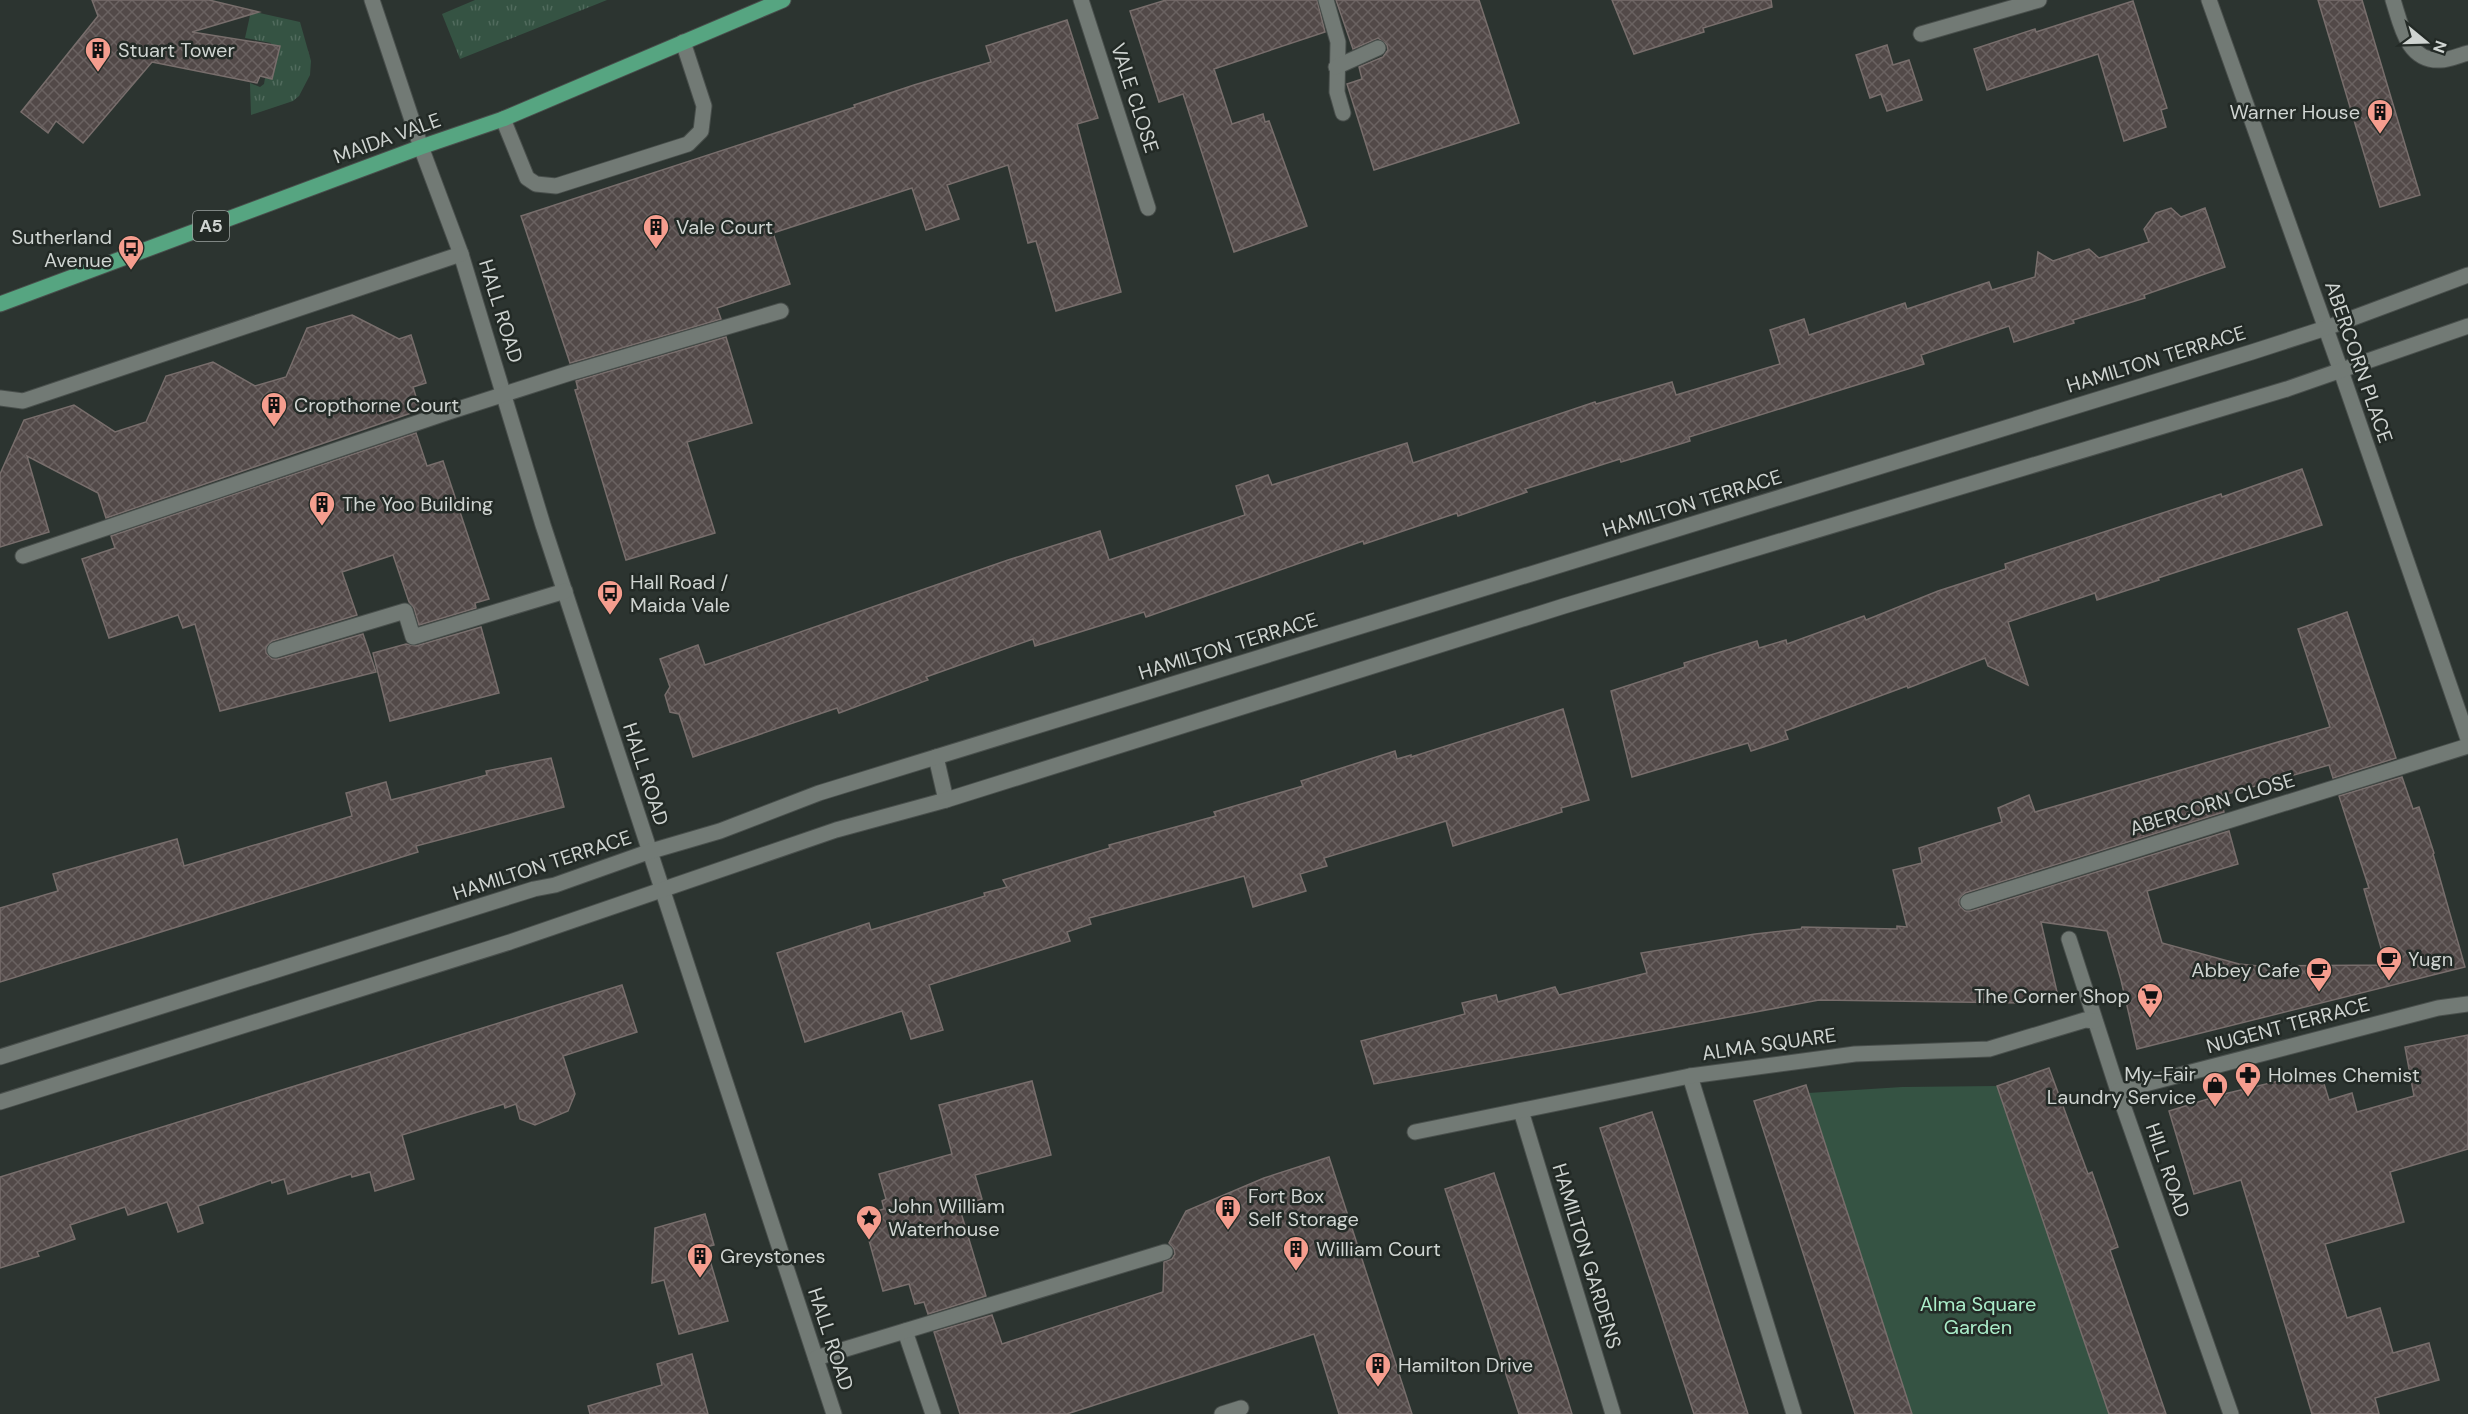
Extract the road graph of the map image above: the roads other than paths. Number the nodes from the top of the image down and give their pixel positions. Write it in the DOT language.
graph roads {
  1 [pos="372,0"];
  2 [pos="783,0"];
  3 [pos="1081,0"];
  4 [pos="1326,0"];
  5 [pos="2038,0"];
  6 [pos="2209,0"];
  7 [pos="2393,0"];
  8 [pos="1921,34"];
  9 [pos="683,42"];
  10 [pos="1378,48"];
  11 [pos="2468,53"];
  12 [pos="1336,67"];
  13 [pos="1343,113"];
  14 [pos="503,119"];
  15 [pos="421,147"];
  16 [pos="1148,208"];
  17 [pos="461,254"];
  18 [pos="2468,275"];
  19 [pos="0,304"];
  20 [pos="781,311"];
  21 [pos="2468,326"];
  22 [pos="2326,328"];
  23 [pos="2341,371"];
  24 [pos="504,395"];
  25 [pos="0,399"];
  26 [pos="23,556"];
  27 [pos="565,591"];
  28 [pos="275,650"];
  29 [pos="2468,739"];
  30 [pos="2468,746"];
  31 [pos="936,757"];
  32 [pos="946,800"];
  33 [pos="648,852"];
  34 [pos="662,892"];
  35 [pos="1968,902"];
  36 [pos="2070,939"];
  37 [pos="2468,1004"];
  38 [pos="2095,1021"];
  39 [pos="0,1057"];
  40 [pos="1690,1076"];
  41 [pos="2118,1091"];
  42 [pos="0,1102"];
  43 [pos="1521,1111"];
  44 [pos="1415,1132"];
  45 [pos="1165,1252"];
  46 [pos="905,1331"];
  47 [pos="816,1358"];
  48 [pos="1240,1408"];
  49 [pos="834,1414"];
  50 [pos="933,1414"];
  51 [pos="1222,1414"];
  52 [pos="1613,1414"];
  53 [pos="1794,1414"];
  54 [pos="2231,1414"];
  1 -- 15 [label="street"];
  2 -- 9 [label="main road, MAIDA VALE / A5"];
  3 -- 16 [label="street, VALE CLOSE"];
  4 -- 12 [label="street"];
  5 -- 8 [label="street"];
  6 -- 22 [label="street, ABERCORN PLACE"];
  7 -- 11 [label="street"];
  9 -- 14 [label="main road, MAIDA VALE / A5"];
  9 -- 14 [label="street"];
  10 -- 12 [label="street"];
  12 -- 13 [label="street"];
  14 -- 15 [label="main road, MAIDA VALE / A5"];
  15 -- 17 [label="street, HALL ROAD"];
  15 -- 19 [label="main road, MAIDA VALE / A5"];
  17 -- 24 [label="street, HALL ROAD"];
  17 -- 25 [label="street"];
  18 -- 22 [label="street, HAMILTON TERRACE"];
  20 -- 24 [label="street"];
  21 -- 23 [label="street"];
  22 -- 23 [label="street, ABERCORN PLACE"];
  22 -- 31 [label="street, HAMILTON TERRACE"];
  23 -- 29 [label="street, ABERCORN PLACE"];
  23 -- 32 [label="street"];
  24 -- 26 [label="street"];
  24 -- 27 [label="street, HALL ROAD"];
  27 -- 28 [label="street"];
  27 -- 33 [label="street, HALL ROAD"];
  30 -- 35 [label="street, ABERCORN CLOSE"];
  31 -- 32 [label="street"];
  31 -- 33 [label="street, HAMILTON TERRACE"];
  32 -- 34 [label="street"];
  33 -- 34 [label="street, HALL ROAD"];
  33 -- 39 [label="street, HAMILTON TERRACE"];
  34 -- 42 [label="street"];
  34 -- 47 [label="street, HALL ROAD"];
  36 -- 38 [label="street, HILL ROAD"];
  37 -- 41 [label="street, NUGENT TERRACE"];
  38 -- 40 [label="street, ALMA SQUARE"];
  38 -- 41 [label="street, HILL ROAD"];
  40 -- 43 [label="street"];
  40 -- 53 [label="street, ALMA SQUARE"];
  41 -- 54 [label="street, HILL ROAD"];
  43 -- 44 [label="street"];
  43 -- 52 [label="street, HAMILTON GARDENS"];
  45 -- 46 [label="street"];
  46 -- 47 [label="street"];
  46 -- 50 [label="street"];
  47 -- 49 [label="street, HALL ROAD"];
  48 -- 51 [label="street"];
}
